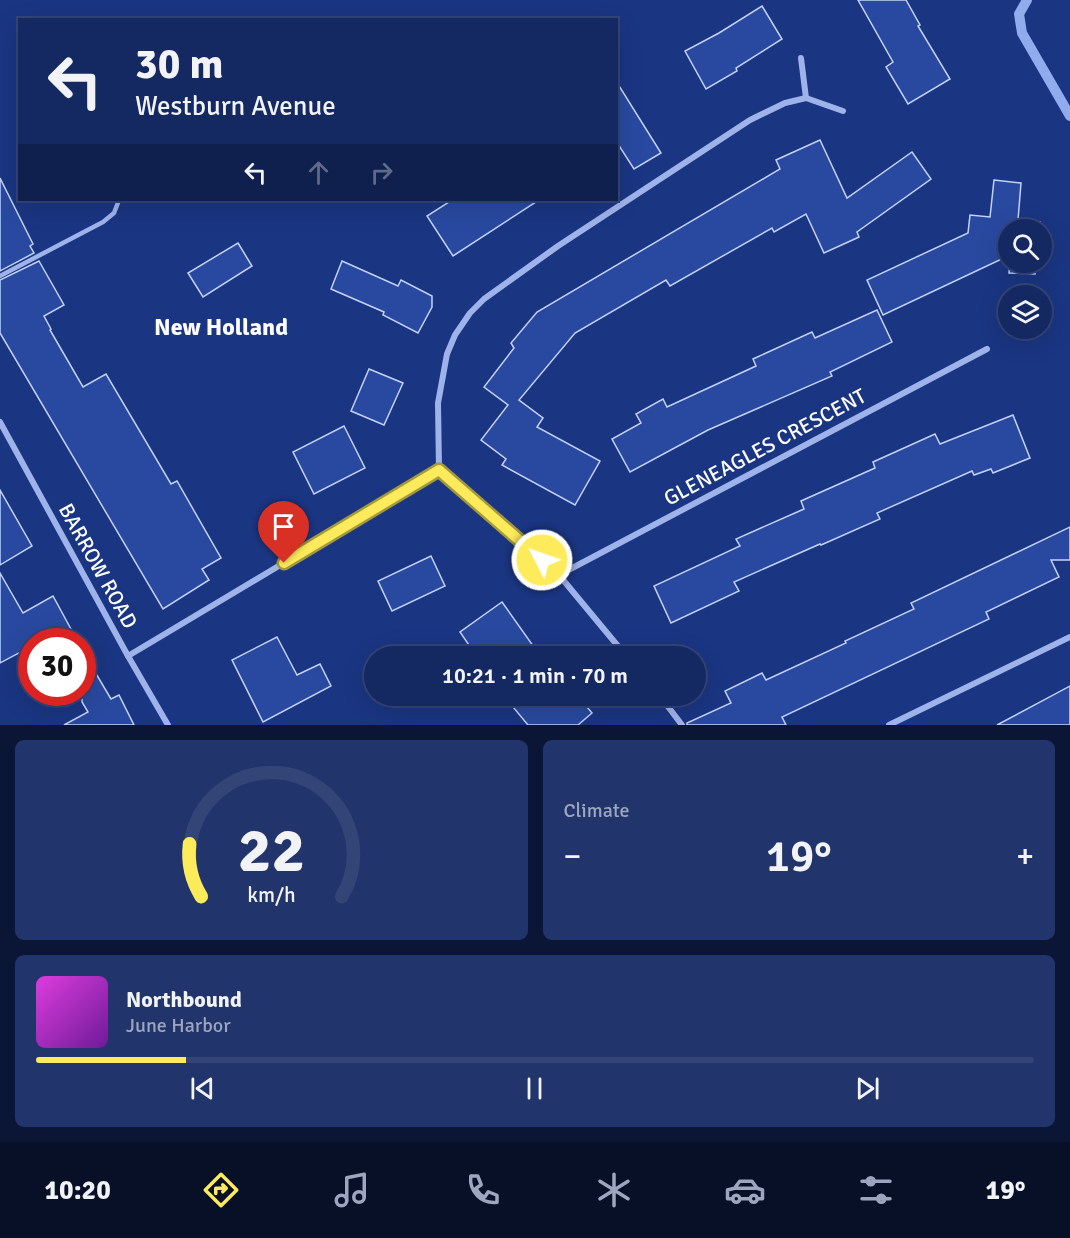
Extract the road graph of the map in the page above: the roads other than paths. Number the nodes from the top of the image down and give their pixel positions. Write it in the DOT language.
graph roads {
  1 [pos="801,58"];
  2 [pos="806,98"];
  3 [pos="843,111"];
  4 [pos="120,201"];
  5 [pos="0,276"];
  6 [pos="987,349"];
  7 [pos="0,422"];
  8 [pos="439,470"];
  9 [pos="559,575"];
  10 [pos="1070,636"];
  11 [pos="618,646"];
  12 [pos="128,656"];
  13 [pos="668,706"];
  14 [pos="168,725"];
  15 [pos="682,725"];
  16 [pos="889,725"];
  1 -- 2 [label="street"];
  2 -- 3 [label="street"];
  2 -- 8 [label="street"];
  4 -- 5 [label="lane"];
  6 -- 9 [label="street, GLENEAGLES CRESCENT"];
  7 -- 12 [label="street, BARROW ROAD"];
  8 -- 9 [label="street"];
  8 -- 12 [label="street"];
  9 -- 11 [label="street"];
  10 -- 16 [label="street"];
  12 -- 14 [label="street, BARROW ROAD"];
  13 -- 15 [label="street"];
}
